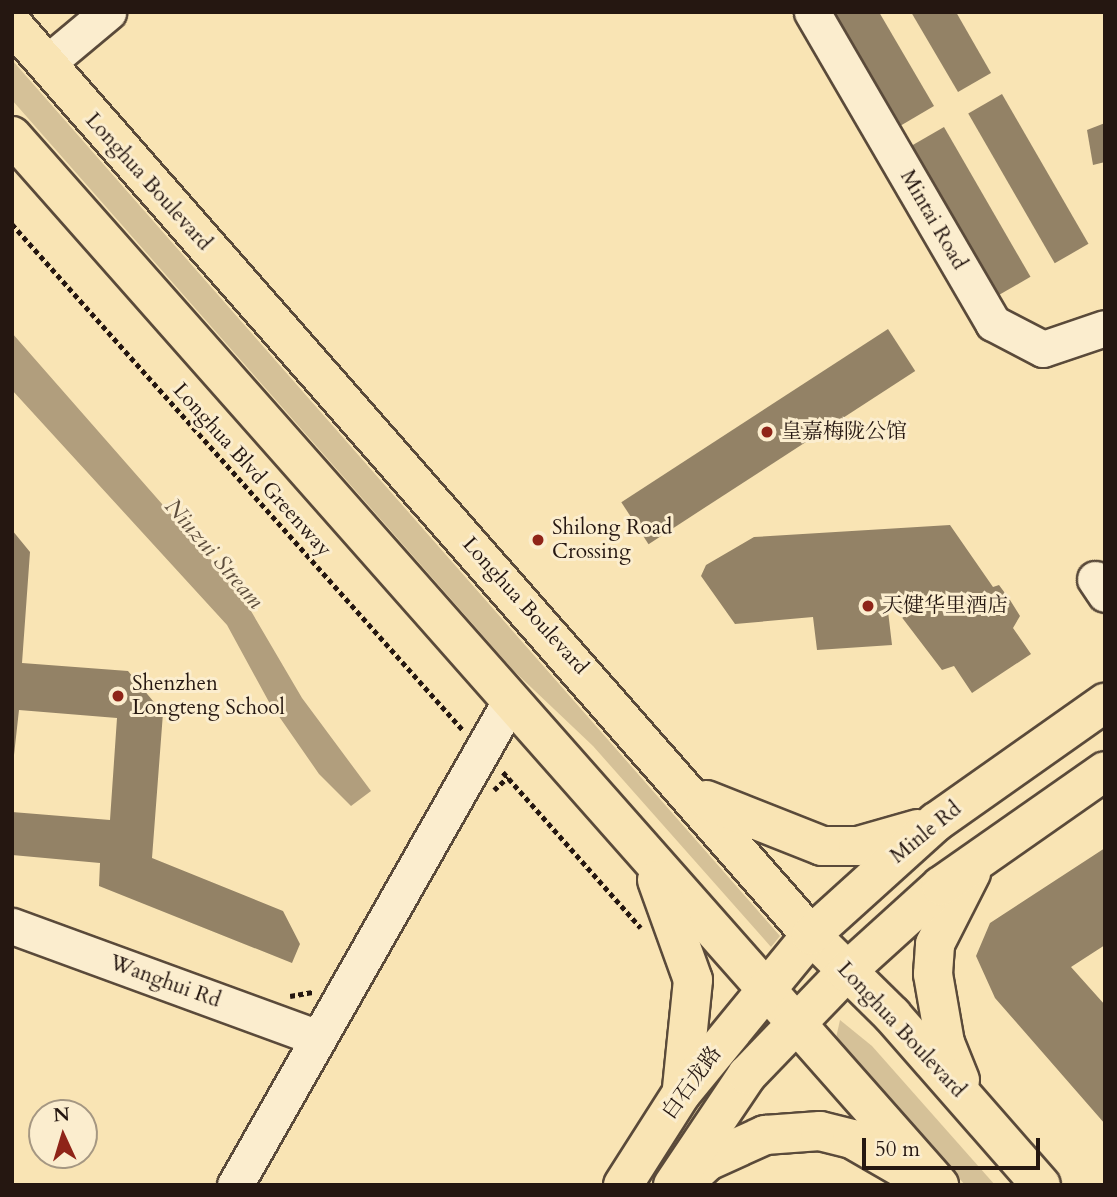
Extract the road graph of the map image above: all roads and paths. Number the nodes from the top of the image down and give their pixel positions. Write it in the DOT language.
graph roads {
  1 [pos="108,12"];
  2 [pos="812,12"];
  3 [pos="12,24"];
  4 [pos="47,63"];
  5 [pos="12,136"];
  6 [pos="12,224"];
  7 [pos="1105,328"];
  8 [pos="509,703"];
  9 [pos="1105,703"];
  10 [pos="458,725"];
  11 [pos="477,749"];
  12 [pos="1105,771"];
  13 [pos="691,792"];
  14 [pos="936,822"];
  15 [pos="624,828"];
  16 [pos="979,860"];
  17 [pos="12,926"];
  18 [pos="644,931"];
  19 [pos="811,935"];
  20 [pos="846,972"];
  21 [pos="324,984"];
  22 [pos="768,986"];
  23 [pos="279,996"];
  24 [pos="800,1022"];
  25 [pos="318,1038"];
  26 [pos="681,1094"];
  27 [pos="980,1115"];
  28 [pos="235,1185"];
  29 [pos="624,1185"];
  30 [pos="673,1185"];
  31 [pos="682,1185"];
  32 [pos="928,1185"];
  33 [pos="939,1185"];
  34 [pos="1041,1185"];
  1 -- 4 [label="street"];
  2 -- 7 [label="street, Mintai Road"];
  3 -- 4 [label="main road, Longhua Boulevard"];
  4 -- 13 [label="main road, Longhua Boulevard"];
  5 -- 8 [label="main road"];
  6 -- 10 [label="path, Longhua Blvd Greenway"];
  8 -- 11 [label="street"];
  8 -- 15 [label="main road"];
  9 -- 14 [label="main road, Minle Rd"];
  10 -- 11 [label="path, Longhua Blvd Greenway"];
  10 -- 11 [label="path"];
  11 -- 18 [label="path, Longhua Blvd Greenway"];
  11 -- 25 [label="street"];
  12 -- 16 [label="main road"];
  13 -- 14 [label="main road"];
  13 -- 19 [label="main road, Longhua Boulevard"];
  14 -- 19 [label="main road, Minle Rd"];
  15 -- 22 [label="main road"];
  15 -- 26 [label="main road"];
  16 -- 20 [label="main road"];
  16 -- 27 [label="main road"];
  17 -- 25 [label="street, Wanghui Rd"];
  19 -- 20 [label="main road, Longhua Boulevard"];
  19 -- 22 [label="main road, Minle Rd"];
  20 -- 24 [label="main road"];
  20 -- 27 [label="main road, Longhua Boulevard"];
  21 -- 23 [label="path"];
  22 -- 24 [label="main road"];
  22 -- 26 [label="main road, 白石龙路"];
  24 -- 30 [label="main road, 白石龙路"];
  24 -- 33 [label="main road"];
  25 -- 28 [label="street"];
  26 -- 29 [label="main road, 白石龙路"];
  27 -- 34 [label="main road, Longhua Boulevard"];
  31 -- 32 [label="main road"];
}
